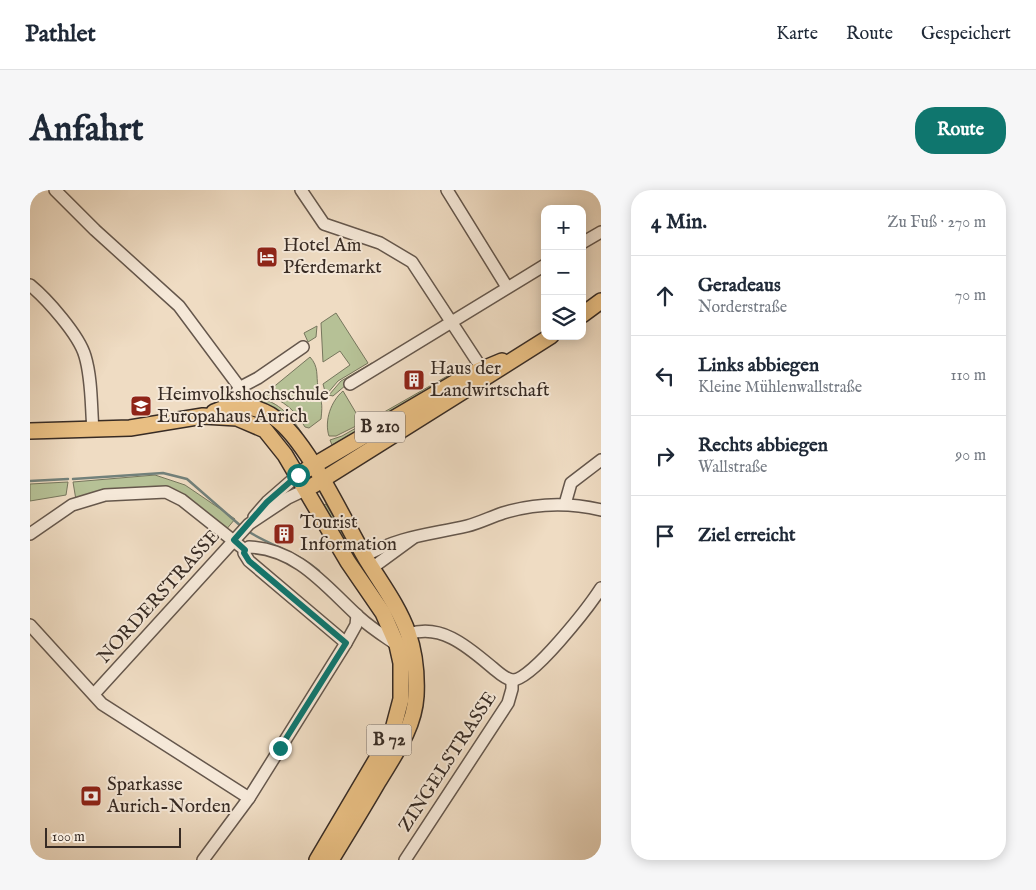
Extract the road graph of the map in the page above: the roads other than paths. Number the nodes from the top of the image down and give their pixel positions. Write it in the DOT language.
graph roads {
  1 [pos="56,190"];
  2 [pos="301,190"];
  3 [pos="447,190"];
  4 [pos="601,232"];
  5 [pos="586,241"];
  6 [pos="541,267"];
  7 [pos="30,285"];
  8 [pos="507,287"];
  9 [pos="601,302"];
  10 [pos="586,312"];
  11 [pos="452,321"];
  12 [pos="545,340"];
  13 [pos="303,346"];
  14 [pos="485,373"];
  15 [pos="350,384"];
  16 [pos="239,388"];
  17 [pos="229,407"];
  18 [pos="255,408"];
  19 [pos="203,416"];
  20 [pos="93,430"];
  21 [pos="30,431"];
  22 [pos="601,460"];
  23 [pos="313,466"];
  24 [pos="298,475"];
  25 [pos="322,481"];
  26 [pos="306,489"];
  27 [pos="565,504"];
  28 [pos="601,510"];
  29 [pos="250,524"];
  30 [pos="30,534"];
  31 [pos="237,537"];
  32 [pos="245,550"];
  33 [pos="368,562"];
  34 [pos="354,572"];
  35 [pos="601,588"];
  36 [pos="357,615"];
  37 [pos="30,625"];
  38 [pos="408,634"];
  39 [pos="346,643"];
  40 [pos="397,645"];
  41 [pos="514,680"];
  42 [pos="94,694"];
  43 [pos="248,798"];
  44 [pos="203,860"];
  45 [pos="317,860"];
  46 [pos="332,860"];
  47 [pos="405,860"];
  1 -- 16 [label="street"];
  2 -- 11 [label="street"];
  3 -- 8 [label="street"];
  4 -- 5 [label="street"];
  6 -- 8 [label="street"];
  7 -- 20 [label="street"];
  8 -- 11 [label="street"];
  9 -- 10 [label="main road"];
  11 -- 14 [label="street"];
  11 -- 15 [label="street"];
  12 -- 14 [label="main road, B 210"];
  13 -- 16 [label="street"];
  14 -- 23 [label="main road, B 210"];
  14 -- 25 [label="main road, B 210"];
  16 -- 17 [label="street"];
  16 -- 18 [label="street"];
  17 -- 18 [label="main road, B 72"];
  17 -- 19 [label="main road, B 72"];
  18 -- 23 [label="main road, B 72"];
  19 -- 20 [label="main road, B 72"];
  19 -- 24 [label="main road, B 72"];
  20 -- 21 [label="main road, B 72"];
  22 -- 27 [label="street"];
  23 -- 24 [label="main road, B 210"];
  23 -- 25 [label="main road, B 72"];
  24 -- 26 [label="main road, B 72"];
  24 -- 29 [label="street, NORDERSTRASSE"];
  25 -- 26 [label="main road, B 210"];
  25 -- 33 [label="main road, B 72"];
  26 -- 29 [label="street, NORDERSTRASSE"];
  26 -- 34 [label="main road, B 72"];
  27 -- 28 [label="street"];
  27 -- 33 [label="street"];
  29 -- 31 [label="street, NORDERSTRASSE"];
  30 -- 31 [label="street"];
  31 -- 32 [label="street"];
  31 -- 42 [label="street, NORDERSTRASSE"];
  32 -- 36 [label="street"];
  32 -- 39 [label="street"];
  33 -- 34 [label="main road"];
  33 -- 38 [label="main road, B 72"];
  34 -- 40 [label="main road, B 72"];
  35 -- 41 [label="street"];
  36 -- 39 [label="street"];
  36 -- 40 [label="street"];
  37 -- 42 [label="street"];
  38 -- 41 [label="street, ZINGELSTRASSE"];
  38 -- 46 [label="main road, B 72"];
  39 -- 43 [label="street"];
  40 -- 45 [label="main road, B 72"];
  41 -- 47 [label="street, ZINGELSTRASSE"];
  42 -- 43 [label="street"];
  43 -- 44 [label="street"];
}
